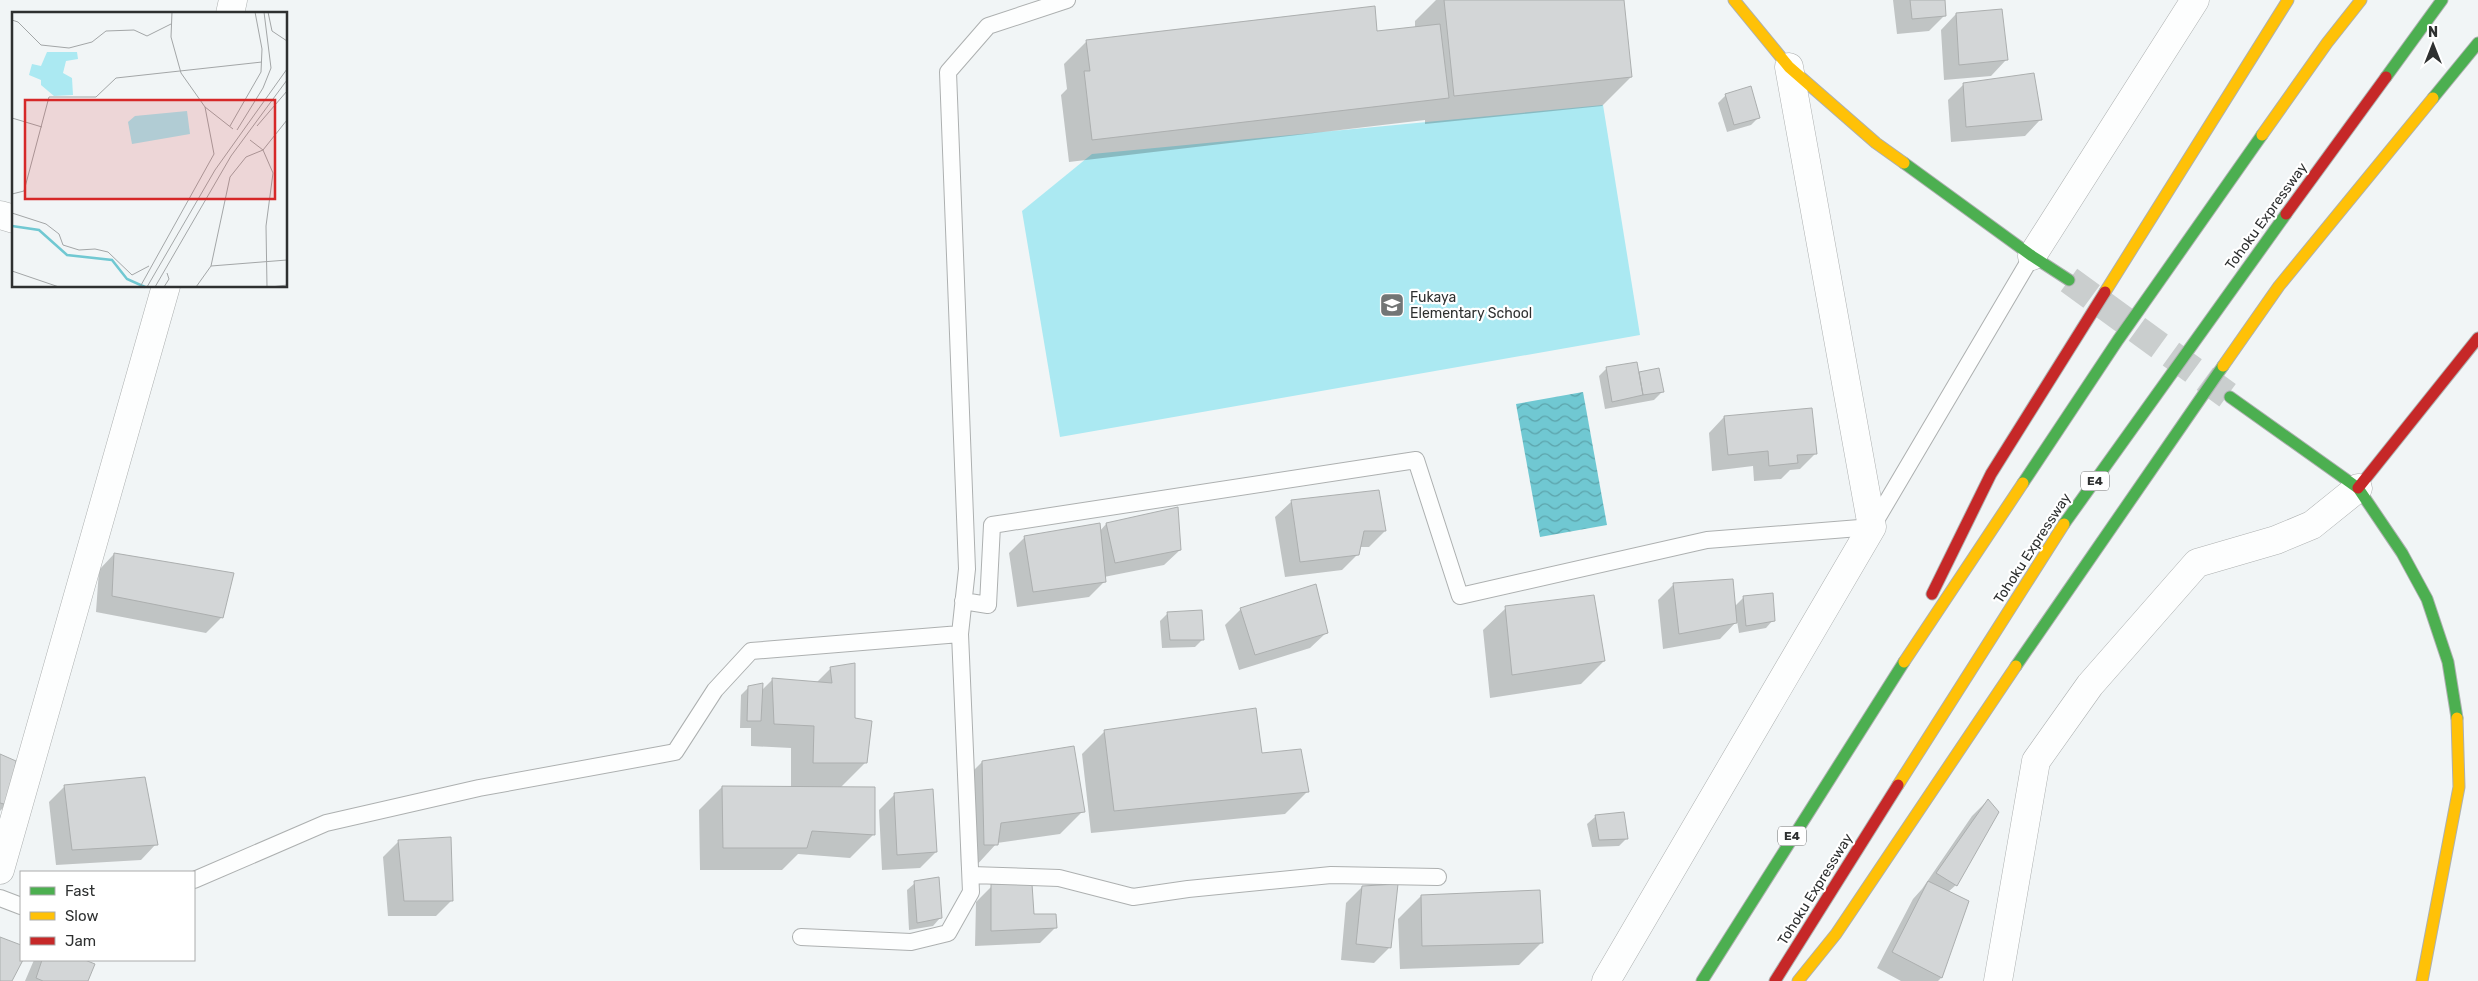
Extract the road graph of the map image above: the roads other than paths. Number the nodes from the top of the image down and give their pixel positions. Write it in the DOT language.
graph roads {
  1 [pos="1067,0"];
  2 [pos="1734,0"];
  3 [pos="2196,0"];
  4 [pos="2288,0"];
  5 [pos="2361,0"];
  6 [pos="2442,0"];
  7 [pos="2478,43"];
  8 [pos="1789,67"];
  9 [pos="2032,256"];
  10 [pos="2068,280"];
  11 [pos="165,288"];
  12 [pos="2478,338"];
  13 [pos="2230,397"];
  14 [pos="2358,488"];
  15 [pos="1872,527"];
  16 [pos="963,601"];
  17 [pos="960,634"];
  18 [pos="1884,692"];
  19 [pos="0,870"];
  20 [pos="971,875"];
  21 [pos="1438,877"];
  22 [pos="195,880"];
  23 [pos="0,898"];
  24 [pos="20,906"];
  25 [pos="801,937"];
  26 [pos="1606,981"];
  27 [pos="1702,981"];
  28 [pos="1775,981"];
  29 [pos="1798,981"];
  30 [pos="1998,981"];
  31 [pos="2422,981"];
  1 -- 16 [label="lane"];
  2 -- 8 [label="main road"];
  3 -- 9 [label="street"];
  4 -- 18 [label="main road"];
  5 -- 18 [label="main road, E4"];
  6 -- 28 [label="main road, Tohoku Expressway / E4"];
  7 -- 29 [label="main road"];
  8 -- 9 [label="main road"];
  8 -- 15 [label="street"];
  9 -- 10 [label="main road"];
  9 -- 15 [label="lane"];
  11 -- 19 [label="street"];
  12 -- 14 [label="main road"];
  13 -- 14 [label="main road"];
  14 -- 30 [label="street"];
  14 -- 31 [label="main road"];
  15 -- 16 [label="lane"];
  15 -- 26 [label="street"];
  16 -- 17 [label="lane"];
  17 -- 20 [label="lane"];
  17 -- 22 [label="lane"];
  18 -- 27 [label="main road, E4"];
  20 -- 21 [label="lane"];
  20 -- 25 [label="lane"];
  23 -- 24 [label="lane"];
}
